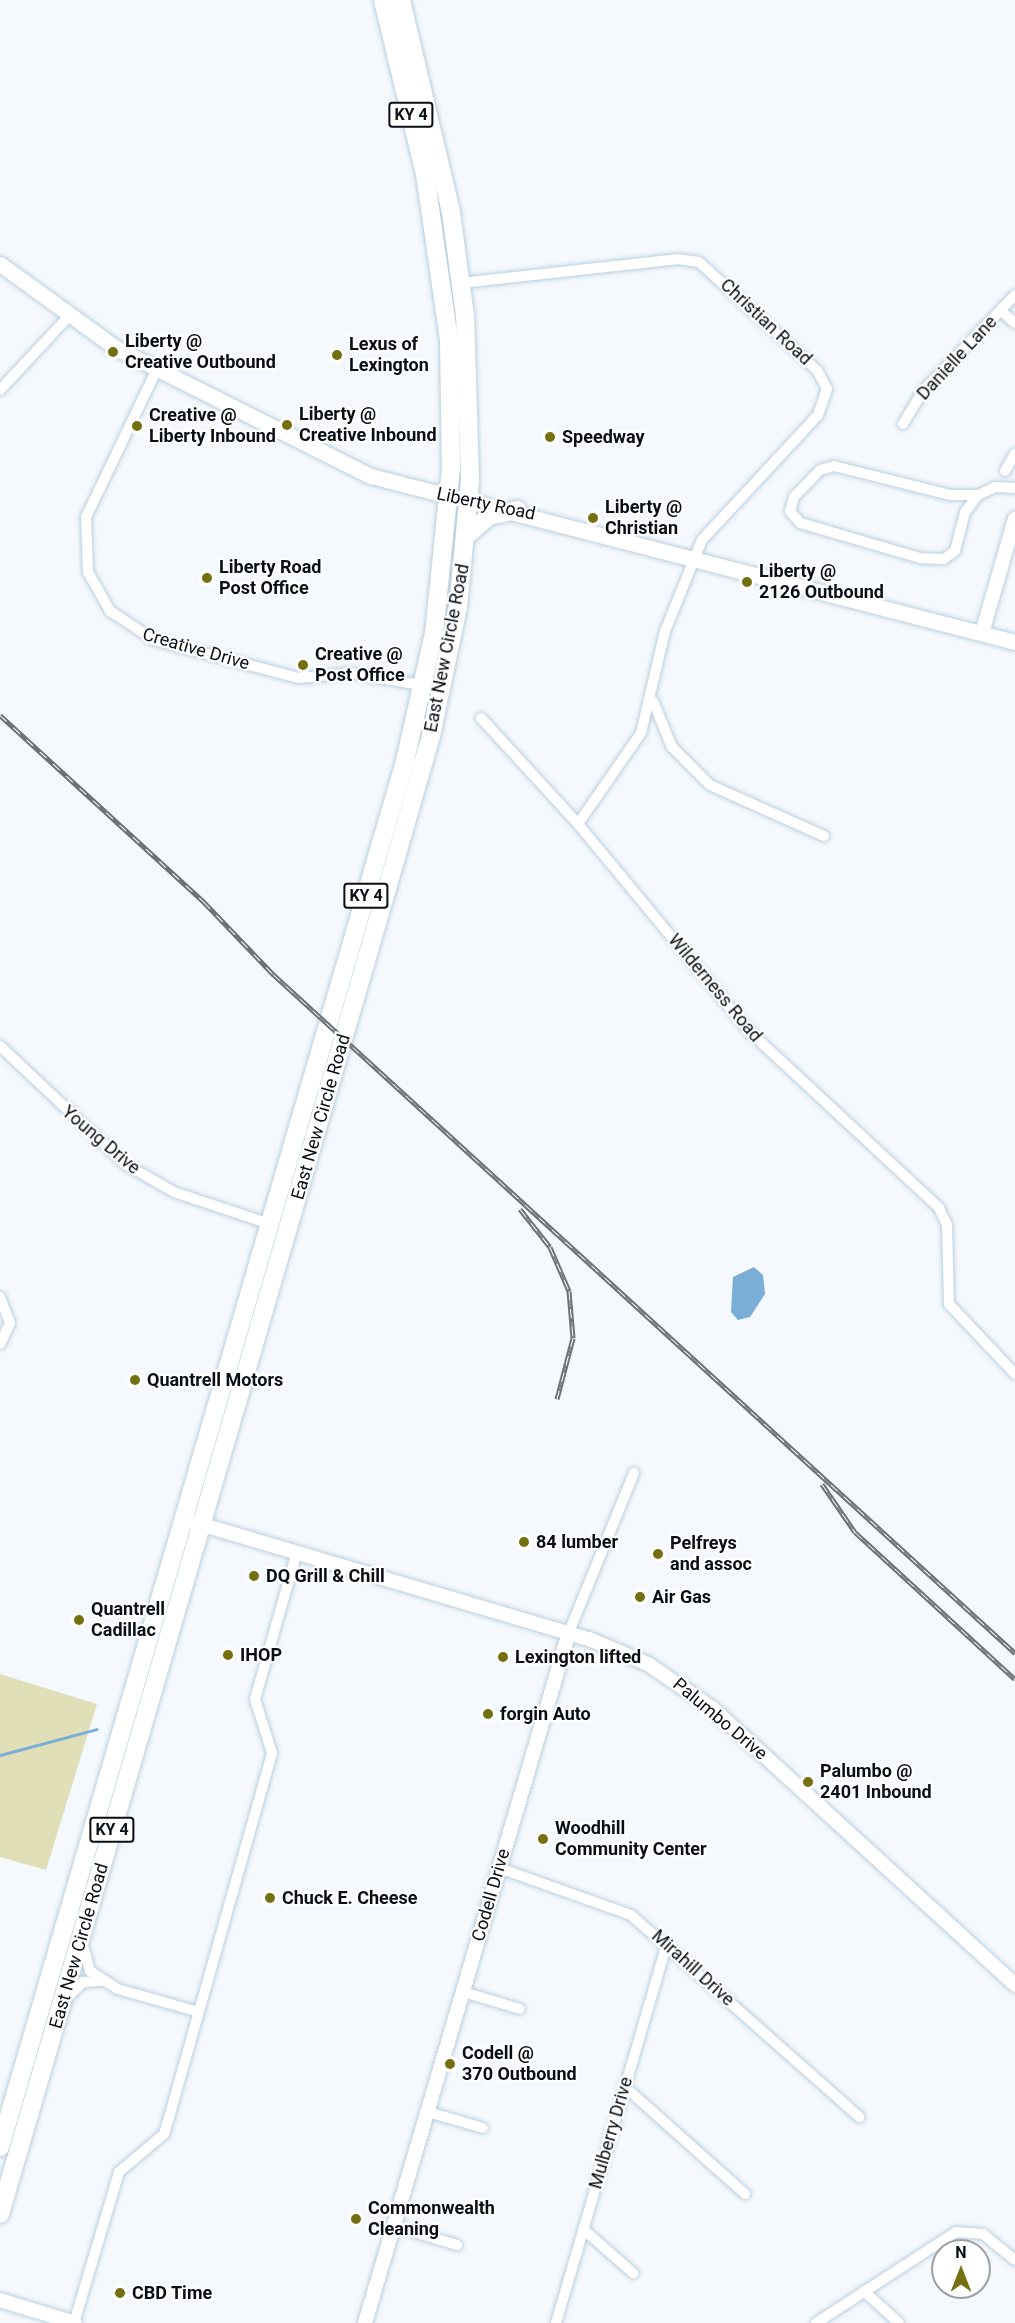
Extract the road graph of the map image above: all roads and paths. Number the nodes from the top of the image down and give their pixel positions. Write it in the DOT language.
graph roads {
  1 [pos="384,0"];
  2 [pos="403,7"];
  3 [pos="400,72"];
  4 [pos="422,82"];
  5 [pos="0,264"];
  6 [pos="455,279"];
  7 [pos="1015,295"];
  8 [pos="1001,310"];
  9 [pos="69,316"];
  10 [pos="1015,323"];
  11 [pos="157,369"];
  12 [pos="0,390"];
  13 [pos="903,424"];
  14 [pos="1015,454"];
  15 [pos="1005,471"];
  16 [pos="1015,488"];
  17 [pos="978,495"];
  18 [pos="448,496"];
  19 [pos="469,499"];
  20 [pos="517,510"];
  21 [pos="1015,519"];
  22 [pos="466,536"];
  23 [pos="697,556"];
  24 [pos="982,633"];
  25 [pos="1015,642"];
  26 [pos="423,685"];
  27 [pos="442,688"];
  28 [pos="652,698"];
  29 [pos="481,718"];
  30 [pos="578,824"];
  31 [pos="824,836"];
  32 [pos="0,1047"];
  33 [pos="270,1224"];
  34 [pos="288,1229"];
  35 [pos="0,1297"];
  36 [pos="0,1344"];
  37 [pos="1015,1374"];
  38 [pos="634,1473"];
  39 [pos="183,1519"];
  40 [pos="202,1524"];
  41 [pos="297,1552"];
  42 [pos="569,1632"];
  43 [pos="499,1868"];
  44 [pos="82,1933"];
  45 [pos="667,1944"];
  46 [pos="105,1981"];
  47 [pos="1015,1985"];
  48 [pos="462,1992"];
  49 [pos="63,2003"];
  50 [pos="520,2009"];
  51 [pos="199,2012"];
  52 [pos="625,2086"];
  53 [pos="428,2112"];
  54 [pos="859,2117"];
  55 [pos="483,2128"];
  56 [pos="0,2147"];
  57 [pos="745,2194"];
  58 [pos="0,2214"];
  59 [pos="393,2226"];
  60 [pos="583,2229"];
  61 [pos="457,2246"];
  62 [pos="1015,2260"];
  63 [pos="633,2273"];
  64 [pos="864,2291"];
  65 [pos="0,2300"];
  66 [pos="74,2323"];
  67 [pos="365,2323"];
  68 [pos="556,2323"];
  69 [pos="816,2323"];
  70 [pos="899,2323"];
  1 -- 2 [label="highway"];
  1 -- 3 [label="highway, East New Circle Road / KY 4"];
  2 -- 4 [label="highway, East New Circle Road / KY 4"];
  3 -- 4 [label="highway"];
  3 -- 6 [label="highway, East New Circle Road / KY 4"];
  4 -- 6 [label="highway, East New Circle Road / KY 4"];
  5 -- 9 [label="main road, Liberty Road"];
  6 -- 18 [label="highway, East New Circle Road / KY 4"];
  6 -- 19 [label="highway, East New Circle Road / KY 4"];
  6 -- 23 [label="street, Christian Road"];
  7 -- 8 [label="street, Danielle Lane"];
  8 -- 10 [label="street"];
  8 -- 13 [label="street, Danielle Lane"];
  9 -- 11 [label="main road, Liberty Road"];
  9 -- 12 [label="street"];
  11 -- 18 [label="main road, Liberty Road"];
  11 -- 26 [label="street, Creative Drive"];
  14 -- 15 [label="street"];
  16 -- 17 [label="street"];
  17 -- 17 [label="street"];
  18 -- 19 [label="main road, Liberty Road"];
  18 -- 26 [label="highway, East New Circle Road / KY 4"];
  19 -- 20 [label="main road, Liberty Road"];
  19 -- 22 [label="highway, East New Circle Road / KY 4"];
  20 -- 22 [label="highway"];
  20 -- 23 [label="main road, Liberty Road"];
  21 -- 24 [label="street"];
  22 -- 27 [label="highway, East New Circle Road / KY 4"];
  23 -- 24 [label="main road, Liberty Road"];
  23 -- 28 [label="street"];
  24 -- 25 [label="main road, Liberty Road"];
  26 -- 27 [label="street, Creative Drive"];
  26 -- 33 [label="highway, East New Circle Road / KY 4"];
  27 -- 34 [label="highway, East New Circle Road / KY 4"];
  28 -- 30 [label="street"];
  28 -- 31 [label="street"];
  29 -- 30 [label="street, Wilderness Road"];
  30 -- 37 [label="street, Wilderness Road"];
  32 -- 33 [label="street, Young Drive"];
  33 -- 34 [label="street, Young Drive"];
  33 -- 39 [label="highway, East New Circle Road / KY 4"];
  34 -- 40 [label="highway, East New Circle Road / KY 4"];
  35 -- 36 [label="street"];
  38 -- 42 [label="street, Codell Drive"];
  39 -- 40 [label="street, Palumbo Drive"];
  39 -- 56 [label="highway, East New Circle Road / KY 4"];
  40 -- 41 [label="street, Palumbo Drive"];
  40 -- 44 [label="highway, East New Circle Road / KY 4"];
  41 -- 42 [label="street, Palumbo Drive"];
  41 -- 51 [label="street"];
  42 -- 43 [label="street, Codell Drive"];
  42 -- 47 [label="street, Palumbo Drive"];
  43 -- 45 [label="street, Mirahill Drive"];
  43 -- 48 [label="street, Codell Drive"];
  44 -- 46 [label="street"];
  44 -- 49 [label="highway, East New Circle Road / KY 4"];
  45 -- 52 [label="street, Mulberry Drive"];
  45 -- 54 [label="street, Mirahill Drive"];
  46 -- 49 [label="street"];
  46 -- 51 [label="street"];
  48 -- 50 [label="street"];
  48 -- 53 [label="street, Codell Drive"];
  49 -- 58 [label="highway, East New Circle Road / KY 4"];
  51 -- 66 [label="street"];
  52 -- 57 [label="street"];
  52 -- 60 [label="street, Mulberry Drive"];
  53 -- 55 [label="street"];
  53 -- 59 [label="street, Codell Drive"];
  59 -- 61 [label="street"];
  59 -- 67 [label="street, Codell Drive"];
  60 -- 63 [label="street"];
  60 -- 68 [label="street, Mulberry Drive"];
  62 -- 64 [label="street"];
  64 -- 69 [label="street"];
  64 -- 70 [label="street"];
  65 -- 66 [label="street"];
}
